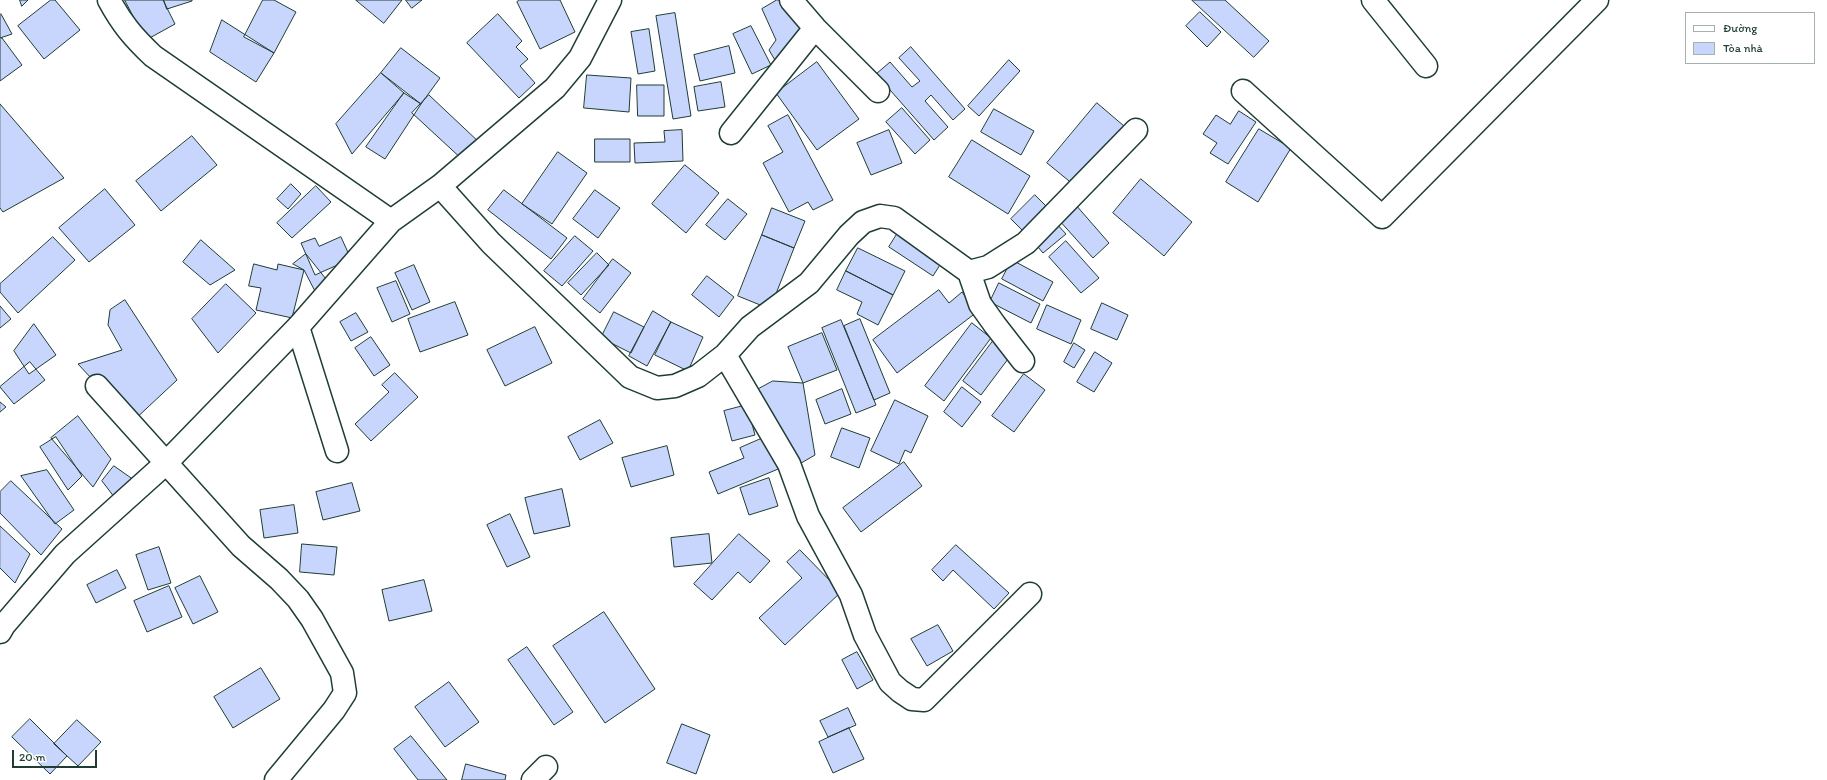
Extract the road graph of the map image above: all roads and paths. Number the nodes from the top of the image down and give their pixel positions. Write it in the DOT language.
graph roads {
  1 [pos="109,0"];
  2 [pos="610,0"];
  3 [pos="791,0"];
  4 [pos="1373,0"];
  5 [pos="1597,0"];
  6 [pos="816,28"];
  7 [pos="1426,66"];
  8 [pos="1243,90"];
  9 [pos="878,91"];
  10 [pos="1136,130"];
  11 [pos="731,133"];
  12 [pos="440,186"];
  13 [pos="391,221"];
  14 [pos="969,272"];
  15 [pos="298,327"];
  16 [pos="725,355"];
  17 [pos="1023,361"];
  18 [pos="97,386"];
  19 [pos="337,451"];
  20 [pos="165,464"];
  21 [pos="1030,594"];
  22 [pos="1,625"];
  23 [pos="276,780"];
  1 -- 13 [label="street"];
  2 -- 12 [label="street"];
  3 -- 6 [label="street"];
  4 -- 7 [label="street"];
  5 -- 8 [label="street"];
  6 -- 9 [label="street"];
  6 -- 11 [label="street"];
  10 -- 14 [label="street"];
  12 -- 13 [label="street"];
  12 -- 16 [label="street"];
  13 -- 15 [label="street"];
  14 -- 16 [label="street"];
  14 -- 17 [label="street"];
  15 -- 19 [label="street"];
  15 -- 20 [label="street"];
  16 -- 21 [label="street"];
  18 -- 20 [label="street"];
  20 -- 22 [label="street"];
  20 -- 23 [label="street"];
}
